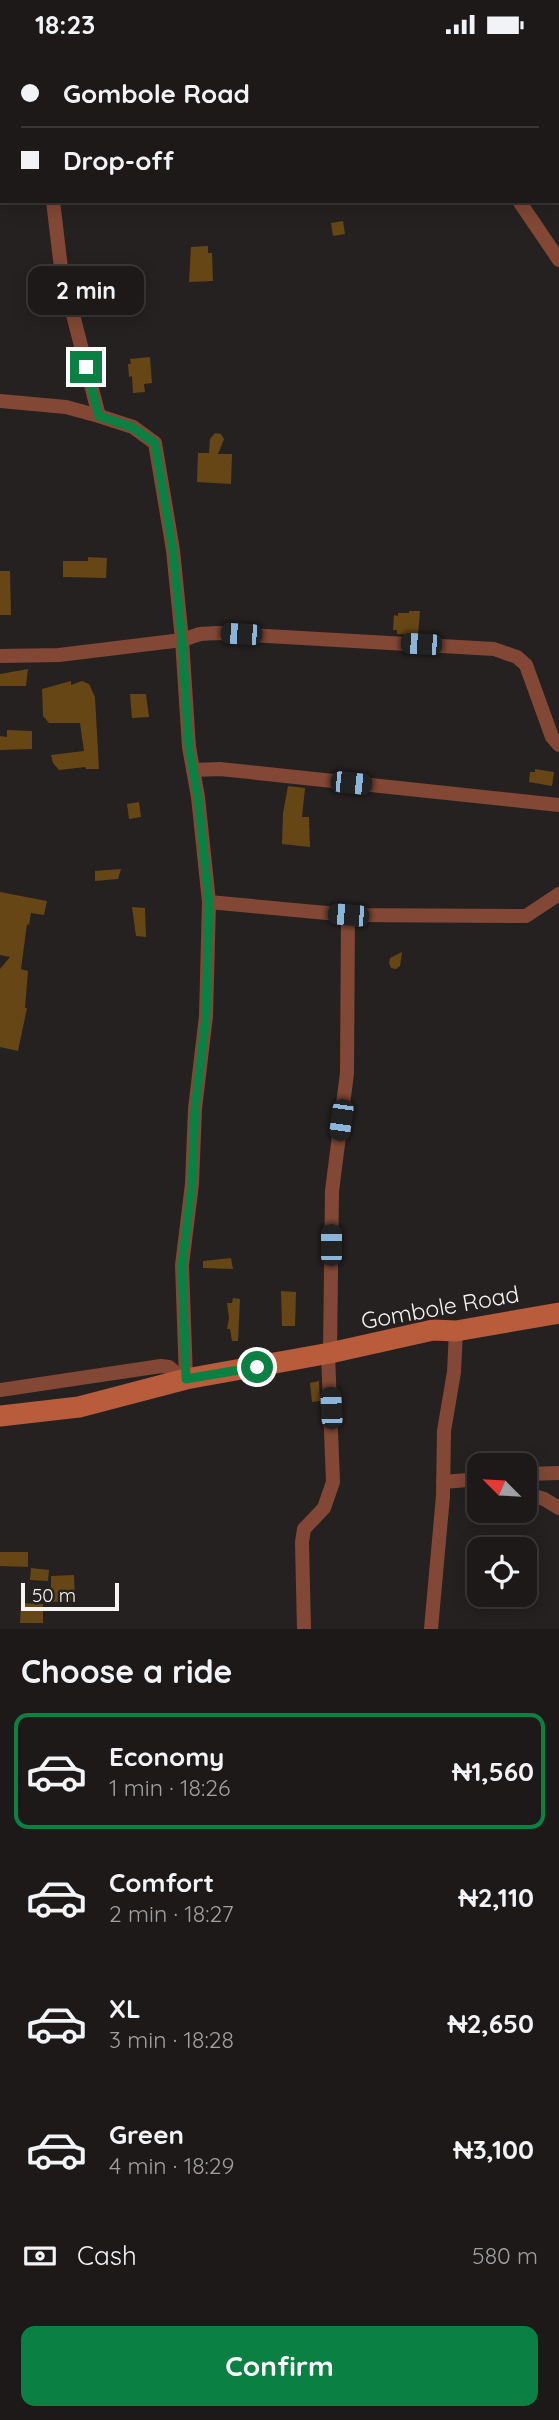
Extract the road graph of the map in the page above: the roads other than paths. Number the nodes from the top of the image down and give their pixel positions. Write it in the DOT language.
graph roads {
  1 [pos="53,203"];
  2 [pos="520,203"];
  3 [pos="559,234"];
  4 [pos="542,235"];
  5 [pos="559,260"];
  6 [pos="0,401"];
  7 [pos="99,416"];
  8 [pos="182,640"];
  9 [pos="0,656"];
  10 [pos="559,745"];
  11 [pos="193,770"];
  12 [pos="559,805"];
  13 [pos="559,894"];
  14 [pos="209,902"];
  15 [pos="348,915"];
  16 [pos="558,1308"];
  17 [pos="456,1331"];
  18 [pos="329,1354"];
  19 [pos="185,1380"];
  20 [pos="0,1390"];
  21 [pos="0,1416"];
  22 [pos="559,1473"];
  23 [pos="537,1474"];
  24 [pos="467,1480"];
  25 [pos="443,1482"];
  26 [pos="537,1497"];
  27 [pos="559,1509"];
  28 [pos="304,1629"];
  29 [pos="431,1629"];
  1 -- 7 [label="street"];
  2 -- 4 [label="street"];
  3 -- 4 [label="street"];
  4 -- 5 [label="street"];
  6 -- 7 [label="street"];
  7 -- 8 [label="street"];
  8 -- 9 [label="street"];
  8 -- 10 [label="street"];
  8 -- 11 [label="street"];
  11 -- 12 [label="street"];
  11 -- 14 [label="street"];
  13 -- 15 [label="street"];
  14 -- 15 [label="street"];
  14 -- 19 [label="street"];
  15 -- 18 [label="street"];
  16 -- 17 [label="street, Gombole Road"];
  17 -- 18 [label="street, Gombole Road"];
  17 -- 25 [label="street"];
  18 -- 19 [label="street, Gombole Road"];
  18 -- 28 [label="street"];
  19 -- 20 [label="street"];
  19 -- 21 [label="street, Gombole Road"];
  22 -- 23 [label="street"];
  24 -- 25 [label="street"];
  25 -- 29 [label="street"];
  26 -- 27 [label="street"];
}
